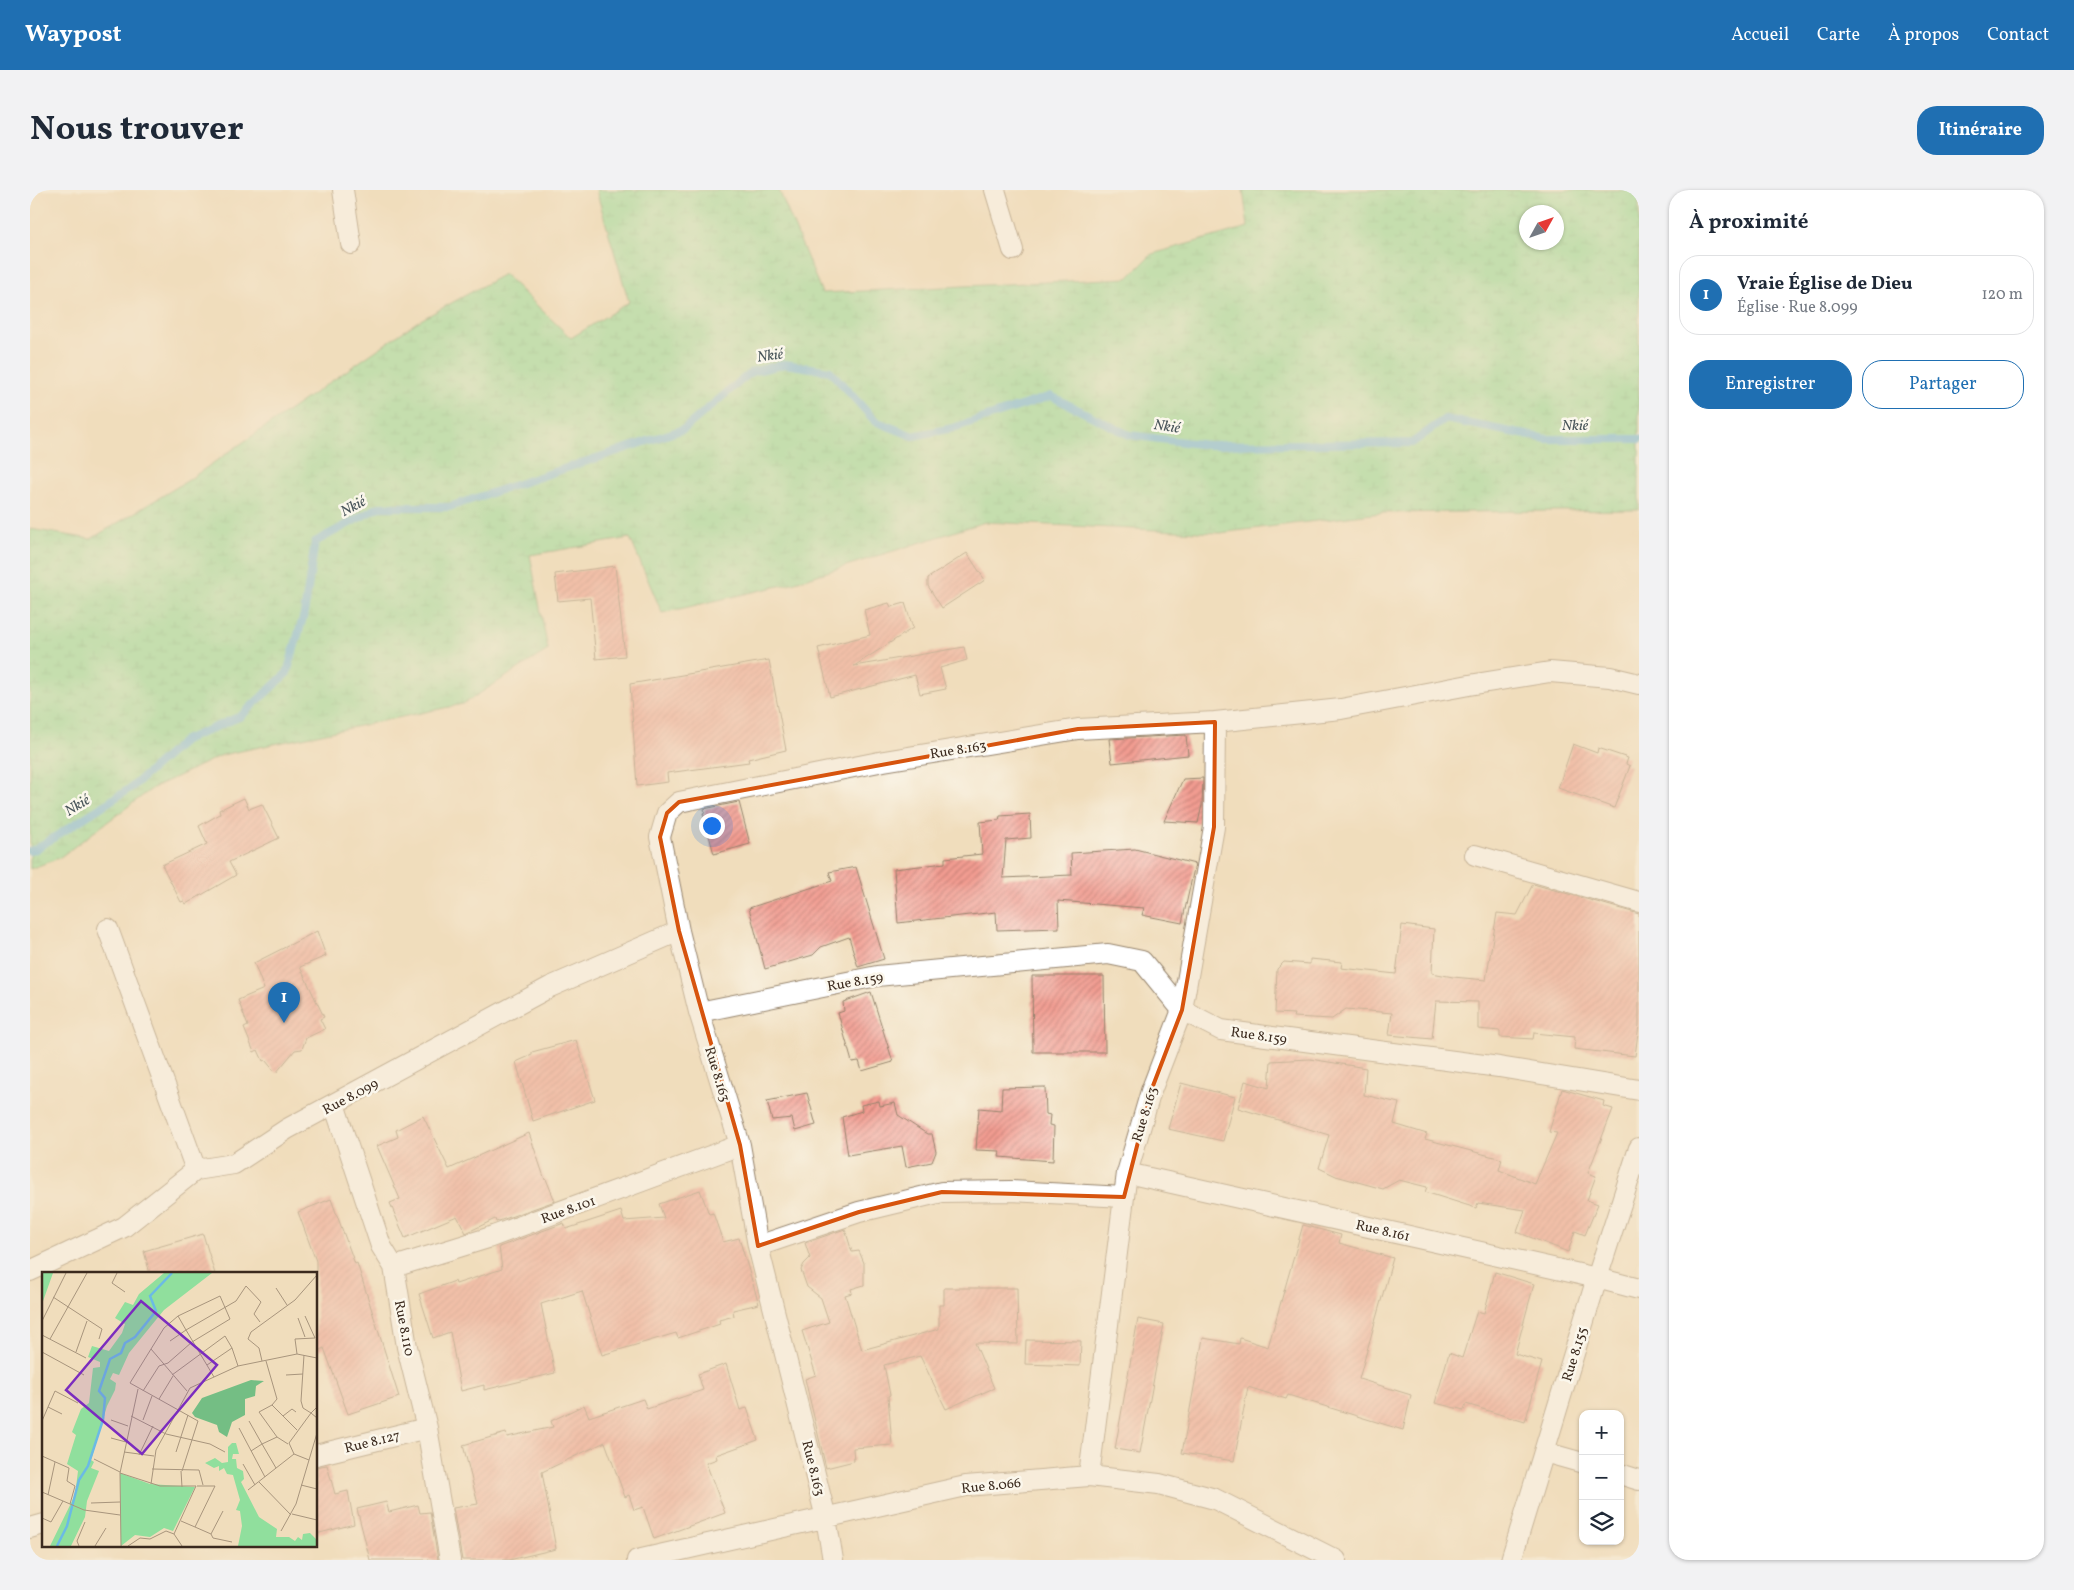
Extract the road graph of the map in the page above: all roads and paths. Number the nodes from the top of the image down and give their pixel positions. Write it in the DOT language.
graph roads {
  1 [pos="343,190"];
  2 [pos="996,190"];
  3 [pos="351,244"];
  4 [pos="1013,250"];
  5 [pos="1639,684"];
  6 [pos="1215,722"];
  7 [pos="1474,855"];
  8 [pos="1639,902"];
  9 [pos="108,929"];
  10 [pos="679,931"];
  11 [pos="1182,1010"];
  12 [pos="699,1012"];
  13 [pos="1639,1090"];
  14 [pos="334,1104"];
  15 [pos="740,1145"];
  16 [pos="1639,1148"];
  17 [pos="196,1170"];
  18 [pos="1126,1173"];
  19 [pos="1124,1197"];
  20 [pos="758,1246"];
  21 [pos="394,1268"];
  22 [pos="30,1271"];
  23 [pos="1597,1278"];
  24 [pos="1639,1289"];
  25 [pos="427,1428"];
  26 [pos="1544,1452"];
  27 [pos="318,1455"];
  28 [pos="1579,1462"];
  29 [pos="1624,1475"];
  30 [pos="1089,1476"];
  31 [pos="1639,1480"];
  32 [pos="826,1518"];
  33 [pos="450,1560"];
  34 [pos="637,1560"];
  35 [pos="833,1560"];
  36 [pos="1336,1560"];
  37 [pos="1511,1560"];
  1 -- 3 [label="street"];
  2 -- 4 [label="street"];
  5 -- 6 [label="street"];
  6 -- 10 [label="street, Rue 8.163"];
  6 -- 11 [label="street, Rue 8.163"];
  7 -- 8 [label="street"];
  9 -- 17 [label="street"];
  10 -- 12 [label="street, Rue 8.163"];
  10 -- 14 [label="street, Rue 8.099"];
  11 -- 12 [label="street, Rue 8.159"];
  11 -- 13 [label="street, Rue 8.159"];
  11 -- 18 [label="street, Rue 8.163"];
  12 -- 15 [label="street, Rue 8.163"];
  14 -- 17 [label="street, Rue 8.099"];
  14 -- 21 [label="street, Rue 8.110"];
  15 -- 20 [label="street, Rue 8.163"];
  15 -- 21 [label="street, Rue 8.101"];
  16 -- 23 [label="street, Rue 8.155"];
  17 -- 22 [label="street, Rue 8.099"];
  18 -- 19 [label="street, Rue 8.163"];
  18 -- 23 [label="street, Rue 8.161"];
  19 -- 20 [label="street"];
  19 -- 30 [label="street, Rue 8.163"];
  20 -- 32 [label="street, Rue 8.163"];
  21 -- 25 [label="street, Rue 8.110"];
  23 -- 24 [label="street, Rue 8.161"];
  23 -- 26 [label="street, Rue 8.155"];
  25 -- 27 [label="street, Rue 8.127"];
  25 -- 33 [label="street, Rue 8.110"];
  26 -- 28 [label="street"];
  26 -- 37 [label="street, Rue 8.155"];
  29 -- 31 [label="street"];
  30 -- 32 [label="street, Rue 8.066"];
  30 -- 36 [label="street, Rue 8.066"];
  32 -- 34 [label="street, Rue 8.066"];
  32 -- 35 [label="street, Rue 8.163"];
}
